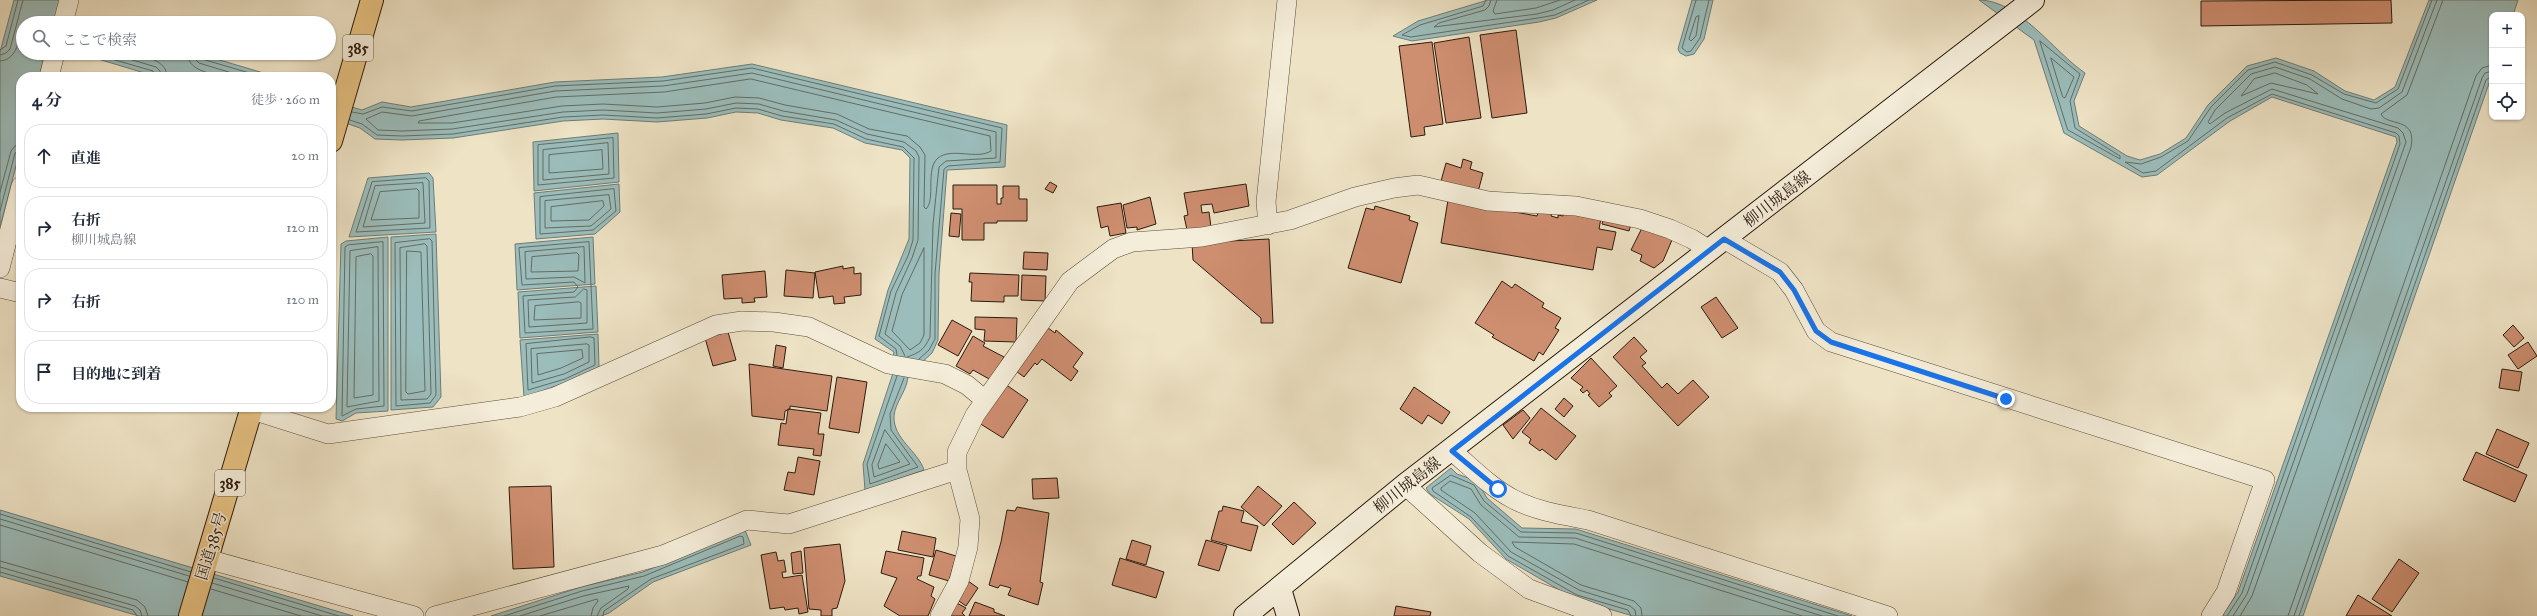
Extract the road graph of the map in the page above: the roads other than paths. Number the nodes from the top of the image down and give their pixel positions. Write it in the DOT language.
graph roads {
  1 [pos="69,0"];
  2 [pos="372,0"];
  3 [pos="1287,0"];
  4 [pos="2032,0"];
  5 [pos="65,16"];
  6 [pos="53,60"];
  7 [pos="50,72"];
  8 [pos="336,124"];
  9 [pos="16,206"];
  10 [pos="1268,225"];
  11 [pos="1716,244"];
  12 [pos="0,268"];
  13 [pos="0,288"];
  14 [pos="16,292"];
  15 [pos="985,400"];
  16 [pos="251,412"];
  17 [pos="261,412"];
  18 [pos="1452,451"];
  19 [pos="957,470"];
  20 [pos="1408,483"];
  21 [pos="207,559"];
  22 [pos="1280,589"];
  23 [pos="190,616"];
  24 [pos="414,616"];
  25 [pos="435,616"];
  26 [pos="940,616"];
  27 [pos="1245,616"];
  28 [pos="1288,616"];
  29 [pos="1602,616"];
  30 [pos="1888,616"];
  31 [pos="2211,616"];
  1 -- 5 [label="street"];
  2 -- 8 [label="highway, 385"];
  3 -- 10 [label="street"];
  4 -- 11 [label="main road, 柳川城島線"];
  6 -- 7 [label="street"];
  9 -- 12 [label="street"];
  10 -- 11 [label="street"];
  10 -- 15 [label="street"];
  11 -- 18 [label="main road, 柳川城島線"];
  11 -- 31 [label="street"];
  13 -- 14 [label="street"];
  15 -- 17 [label="street"];
  15 -- 19 [label="street"];
  16 -- 21 [label="highway, 国道385号 / 385"];
  18 -- 20 [label="main road, 柳川城島線"];
  18 -- 30 [label="street"];
  19 -- 25 [label="street"];
  19 -- 26 [label="street"];
  20 -- 22 [label="main road, 柳川城島線"];
  20 -- 29 [label="street"];
  21 -- 23 [label="highway, 国道385号 / 385"];
  21 -- 24 [label="street"];
  22 -- 27 [label="main road, 柳川城島線"];
  22 -- 28 [label="main road"];
}
